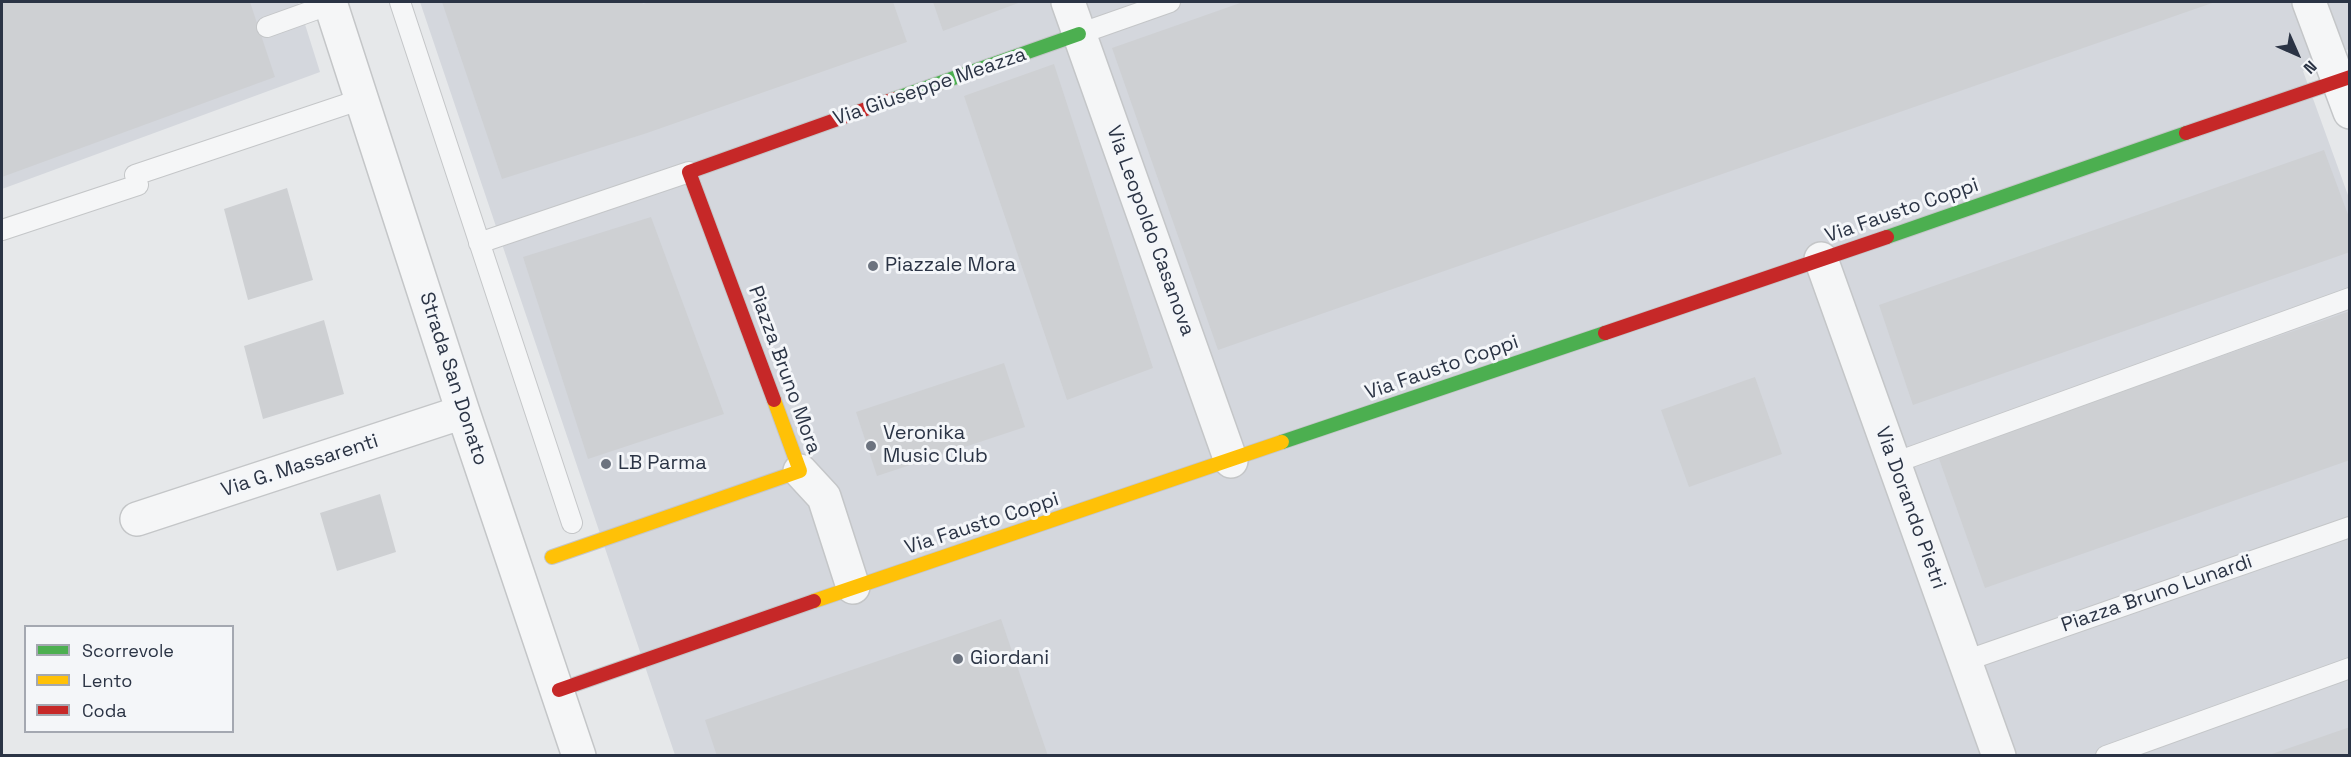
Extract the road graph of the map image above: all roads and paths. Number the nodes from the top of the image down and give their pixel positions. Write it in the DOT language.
graph roads {
  1 [pos="400,2"];
  2 [pos="1068,2"];
  3 [pos="1170,2"];
  4 [pos="2309,2"];
  5 [pos="330,3"];
  6 [pos="267,27"];
  7 [pos="1078,34"];
  8 [pos="2344,79"];
  9 [pos="362,99"];
  10 [pos="2349,112"];
  11 [pos="689,172"];
  12 [pos="2,230"];
  13 [pos="479,243"];
  14 [pos="1821,259"];
  15 [pos="2349,298"];
  16 [pos="463,412"];
  17 [pos="1231,460"];
  18 [pos="1894,463"];
  19 [pos="800,471"];
  20 [pos="137,519"];
  21 [pos="572,523"];
  22 [pos="2349,527"];
  23 [pos="552,557"];
  24 [pos="853,587"];
  25 [pos="1965,661"];
  26 [pos="2349,668"];
  27 [pos="559,690"];
  28 [pos="579,756"];
  29 [pos="1999,756"];
  30 [pos="2106,756"];
  1 -- 13 [label="lane"];
  2 -- 7 [label="street, Via Leopoldo Casanova"];
  3 -- 7 [label="lane, Via Giuseppe Meazza"];
  4 -- 8 [label="street"];
  5 -- 6 [label="lane"];
  5 -- 9 [label="street, Strada San Donato"];
  7 -- 11 [label="street, Via Giuseppe Meazza"];
  7 -- 17 [label="street, Via Leopoldo Casanova"];
  8 -- 10 [label="street"];
  8 -- 14 [label="street, Via Fausto Coppi"];
  9 -- 12 [label="lane"];
  9 -- 16 [label="street, Strada San Donato"];
  11 -- 13 [label="lane"];
  11 -- 19 [label="street, Piazza Bruno Mora"];
  13 -- 21 [label="lane"];
  14 -- 17 [label="street, Via Fausto Coppi"];
  14 -- 18 [label="street, Via Dorando Pietri"];
  15 -- 18 [label="lane"];
  16 -- 20 [label="street, Via G. Massarenti"];
  16 -- 27 [label="street, Strada San Donato"];
  17 -- 24 [label="street, Via Fausto Coppi"];
  18 -- 25 [label="street, Via Dorando Pietri"];
  19 -- 23 [label="street, Piazza Bruno Mora"];
  19 -- 24 [label="street"];
  22 -- 25 [label="lane, Piazza Bruno Lunardi"];
  24 -- 27 [label="street, Via Fausto Coppi"];
  25 -- 29 [label="street, Via Dorando Pietri"];
  26 -- 30 [label="lane"];
  27 -- 28 [label="street, Strada San Donato"];
}
